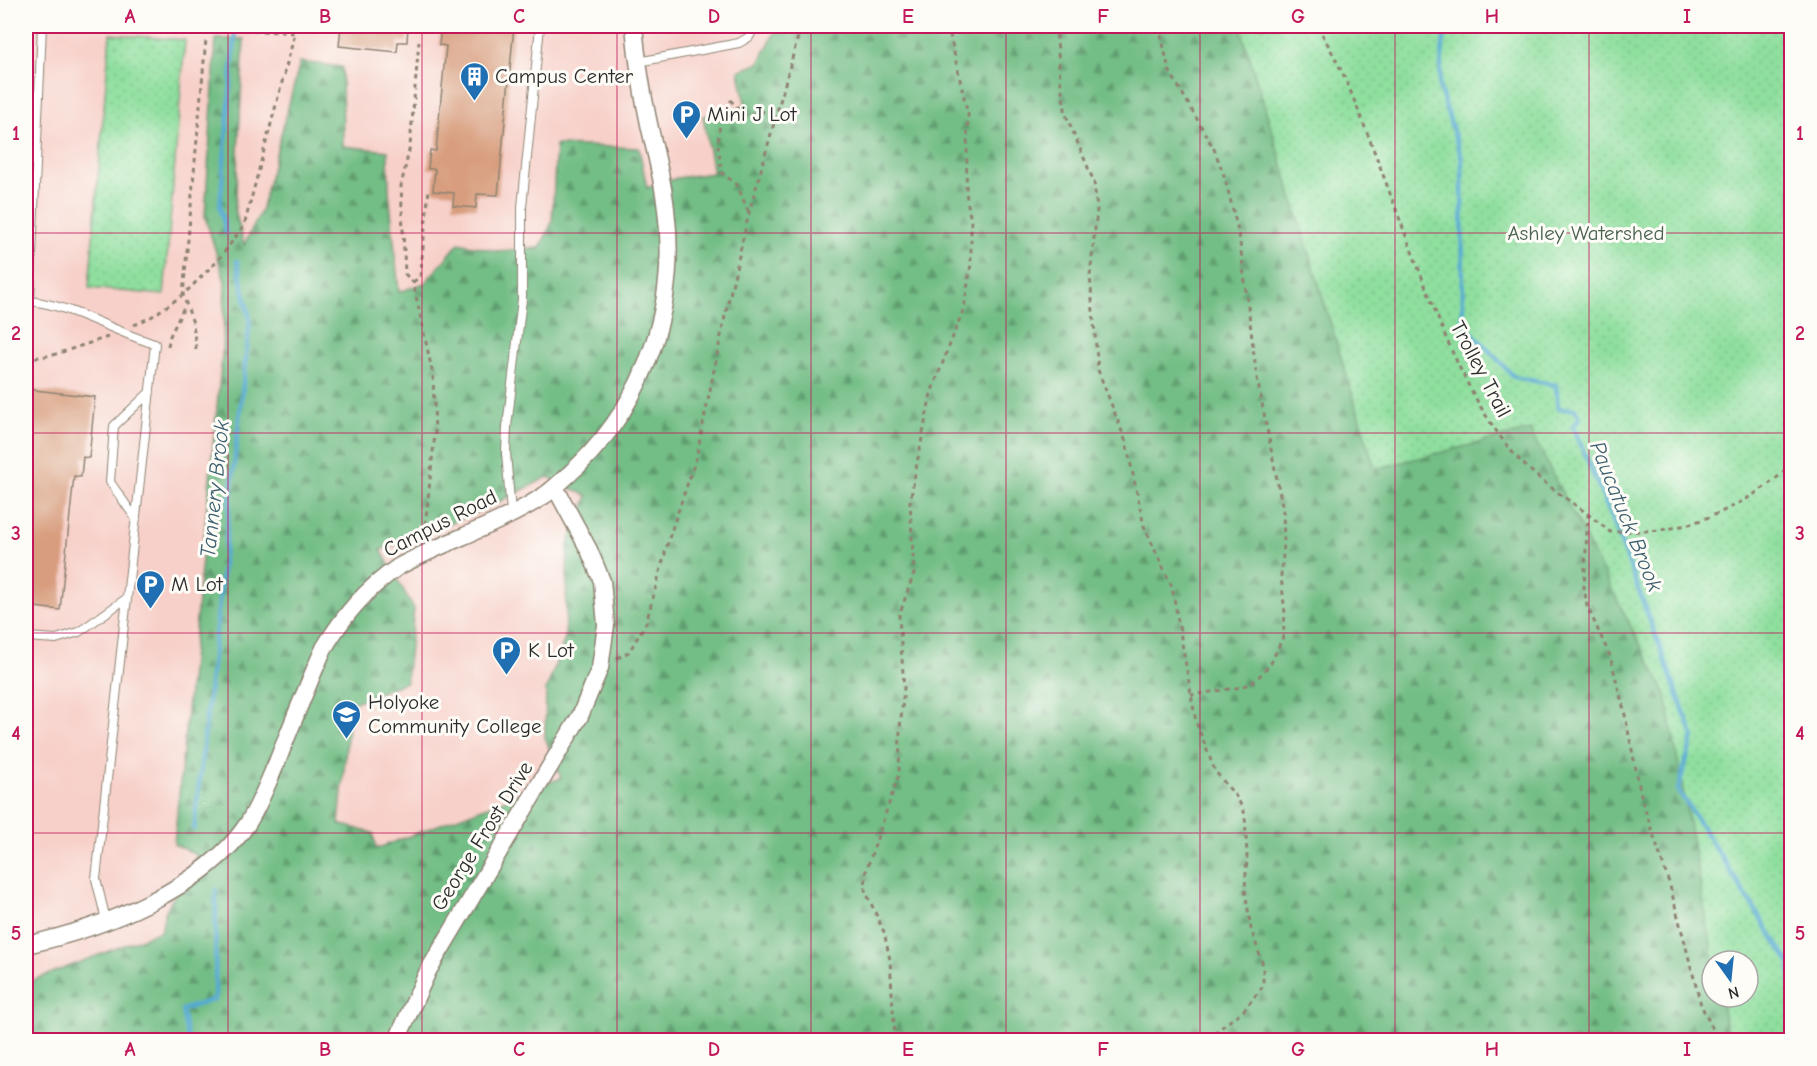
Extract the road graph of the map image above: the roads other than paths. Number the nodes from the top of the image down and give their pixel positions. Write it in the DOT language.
graph roads {
  1 [pos="42,26"];
  2 [pos="540,26"];
  3 [pos="634,26"];
  4 [pos="756,26"];
  5 [pos="638,62"];
  6 [pos="150,392"];
  7 [pos="555,487"];
  8 [pos="511,513"];
  9 [pos="136,519"];
  10 [pos="127,598"];
  11 [pos="26,637"];
  12 [pos="106,920"];
  13 [pos="26,945"];
  14 [pos="397,1041"];
  1 -- 6 [label="lane"];
  2 -- 8 [label="lane"];
  3 -- 5 [label="street, Campus Road"];
  4 -- 5 [label="lane"];
  5 -- 7 [label="street, Campus Road"];
  6 -- 9 [label="lane"];
  6 -- 9 [label="lane"];
  7 -- 8 [label="street, Campus Road"];
  7 -- 14 [label="street, George Frost Drive"];
  8 -- 12 [label="street, Campus Road"];
  9 -- 10 [label="lane"];
  10 -- 11 [label="lane"];
  10 -- 12 [label="lane"];
  12 -- 13 [label="street, Campus Road"];
}
